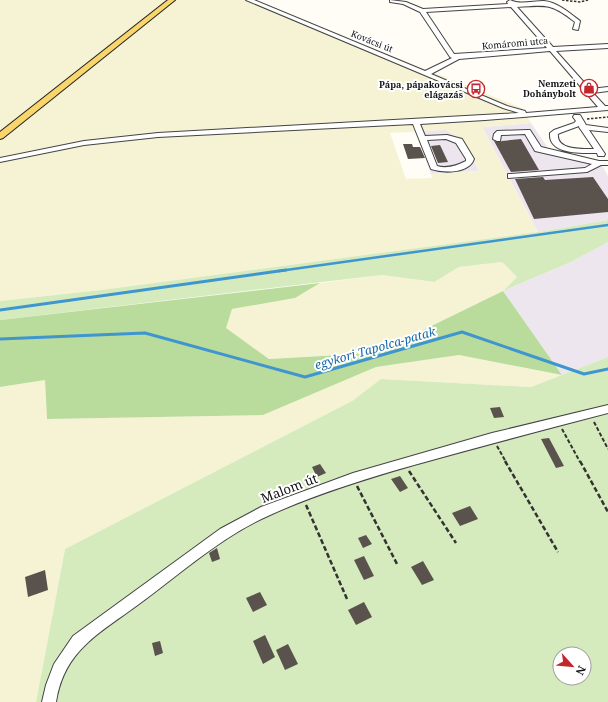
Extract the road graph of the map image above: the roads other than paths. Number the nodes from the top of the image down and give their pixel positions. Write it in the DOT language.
graph roads {
  1 [pos="248,0"];
  2 [pos="392,1"];
  3 [pos="171,2"];
  4 [pos="510,2"];
  5 [pos="422,11"];
  6 [pos="576,29"];
  7 [pos="608,46"];
  8 [pos="551,49"];
  9 [pos="458,57"];
  10 [pos="427,73"];
  11 [pos="608,89"];
  12 [pos="588,91"];
  13 [pos="489,100"];
  14 [pos="505,107"];
  15 [pos="606,108"];
  16 [pos="572,111"];
  17 [pos="533,114"];
  18 [pos="503,116"];
  19 [pos="415,121"];
  20 [pos="583,127"];
  21 [pos="571,128"];
  22 [pos="608,130"];
  23 [pos="0,136"];
  24 [pos="421,138"];
  25 [pos="497,139"];
  26 [pos="598,151"];
  27 [pos="0,155"];
  28 [pos="17,157"];
  29 [pos="0,160"];
  30 [pos="604,164"];
  31 [pos="511,176"];
  32 [pos="608,409"];
  33 [pos="49,702"];
  1 -- 10 [label="street, Kovácsi út"];
  2 -- 5 [label="street"];
  3 -- 23 [label="main road"];
  4 -- 5 [label="street"];
  4 -- 6 [label="street"];
  4 -- 8 [label="street"];
  5 -- 9 [label="street"];
  7 -- 8 [label="street, Komáromi utca"];
  8 -- 9 [label="street, Komáromi utca"];
  8 -- 12 [label="street"];
  9 -- 10 [label="street, Komáromi utca"];
  10 -- 13 [label="street, Kovácsi út"];
  11 -- 12 [label="street"];
  12 -- 15 [label="street"];
  13 -- 14 [label="street, Kovácsi út"];
  13 -- 18 [label="street"];
  14 -- 17 [label="street, Kovácsi út"];
  14 -- 18 [label="street"];
  15 -- 16 [label="street"];
  16 -- 17 [label="street"];
  16 -- 20 [label="street"];
  17 -- 18 [label="street"];
  18 -- 19 [label="street"];
  19 -- 24 [label="street"];
  19 -- 28 [label="street"];
  20 -- 21 [label="street"];
  20 -- 21 [label="street"];
  20 -- 22 [label="street"];
  20 -- 26 [label="street"];
  21 -- 26 [label="street"];
  24 -- 24 [label="street"];
  25 -- 30 [label="street"];
  26 -- 30 [label="street"];
  27 -- 28 [label="street"];
  28 -- 29 [label="street"];
  30 -- 31 [label="street"];
  32 -- 33 [label="street, Malom út"];
}
